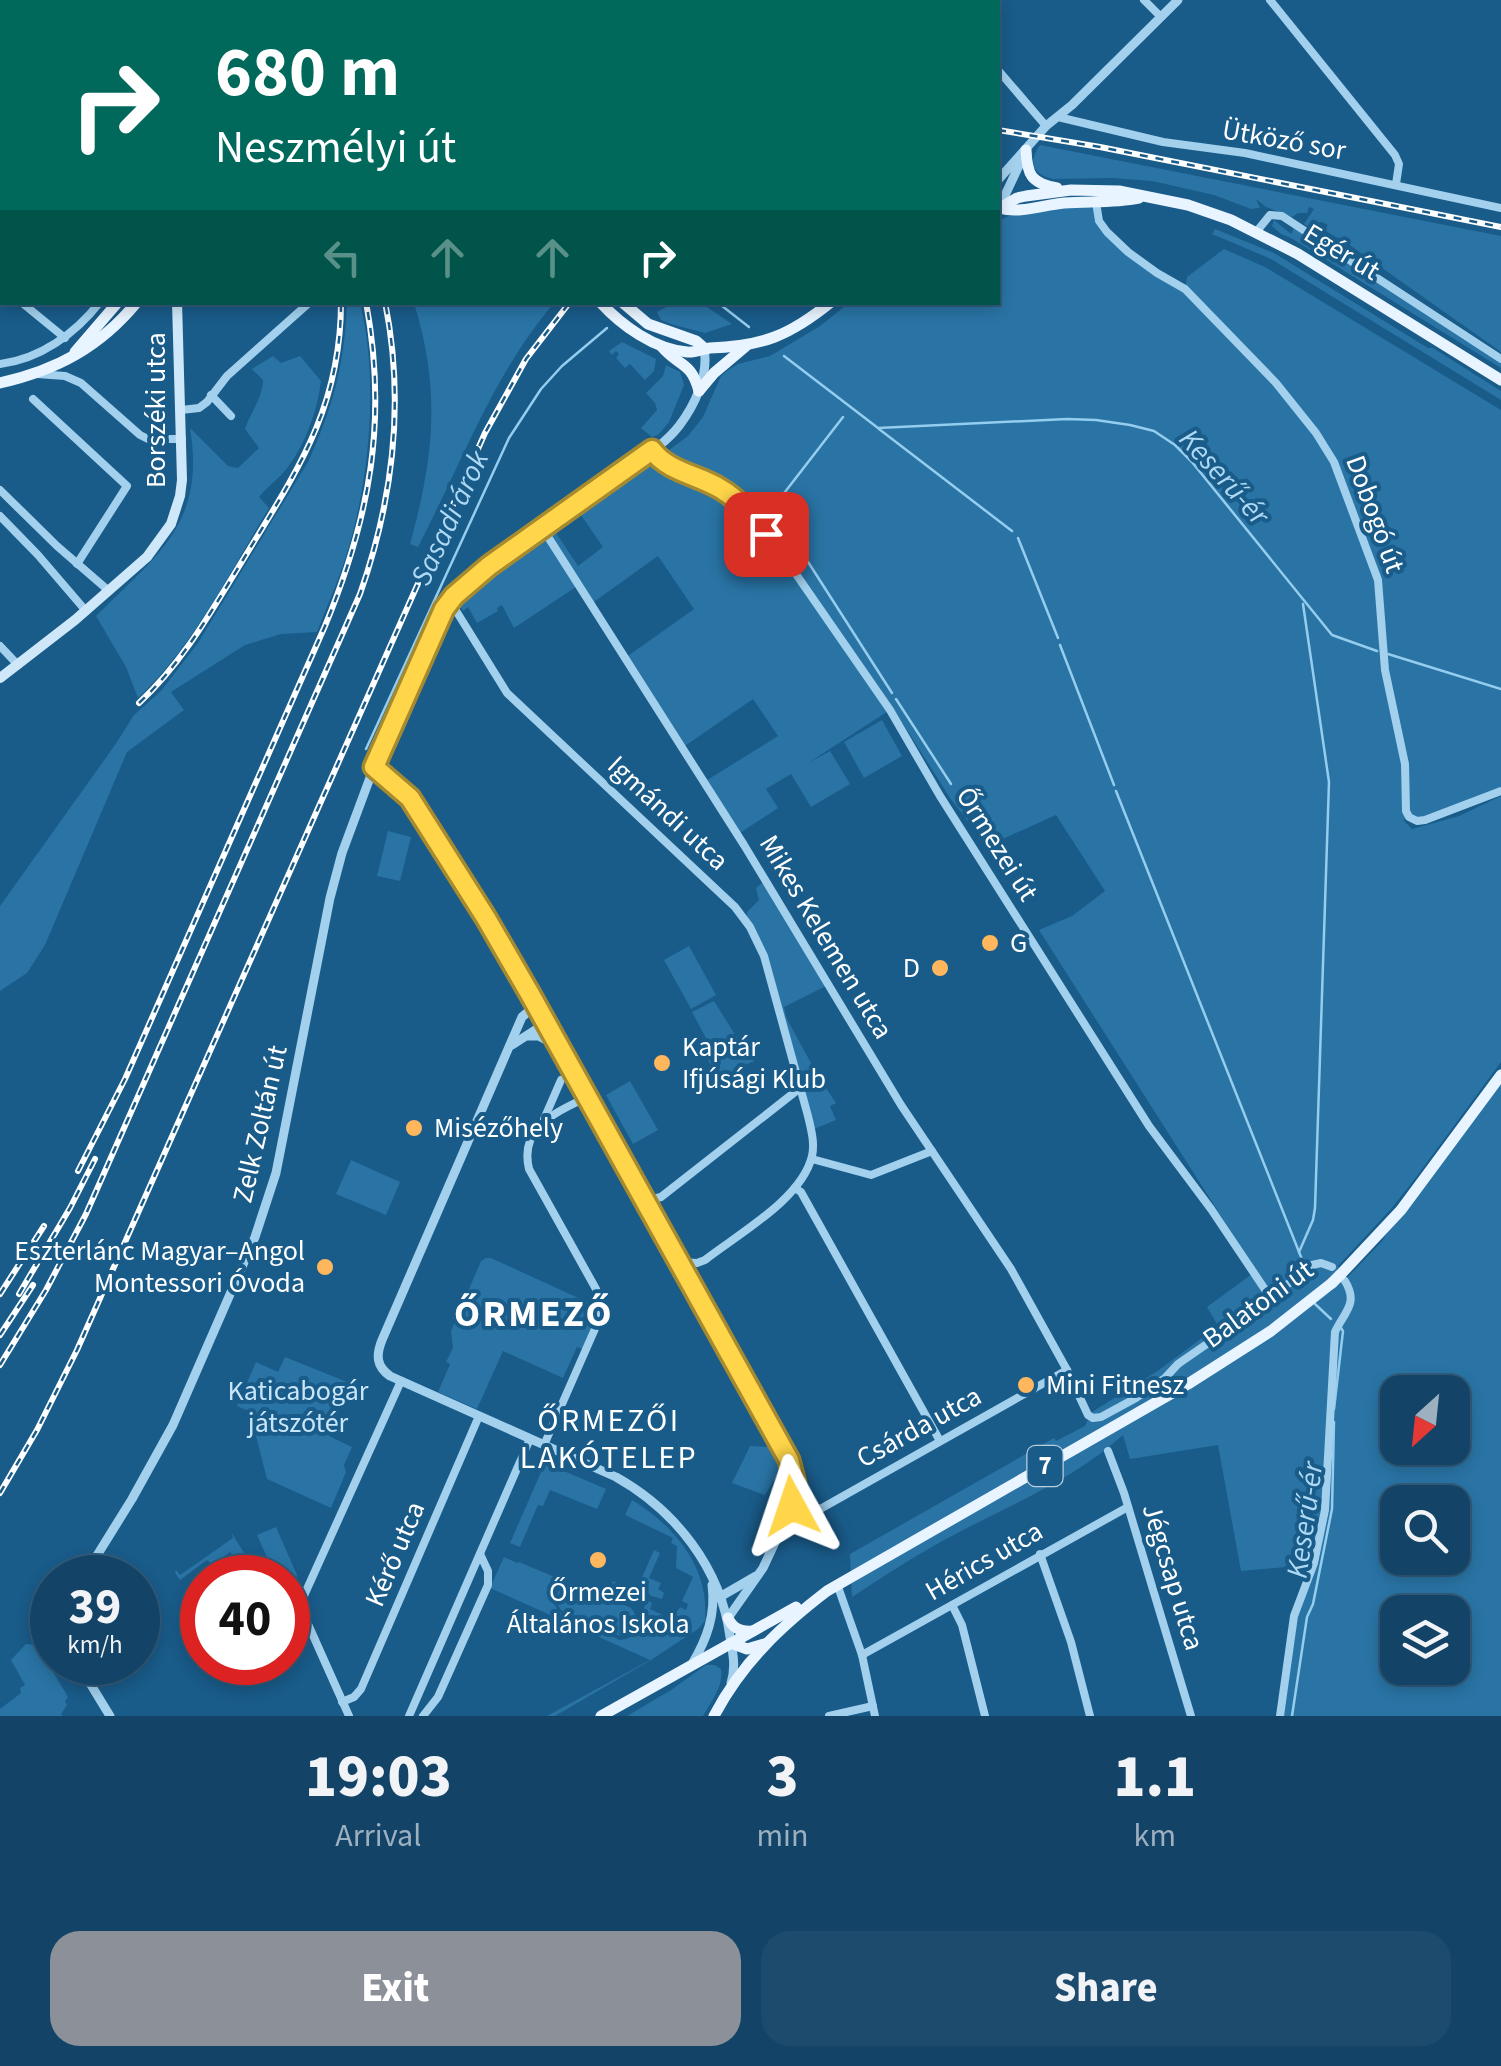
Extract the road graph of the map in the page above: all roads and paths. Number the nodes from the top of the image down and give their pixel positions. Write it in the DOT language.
graph roads {
  1 [pos="1144,0"];
  2 [pos="1178,0"];
  3 [pos="1270,0"];
  4 [pos="1161,16"];
  5 [pos="1000,72"];
  6 [pos="1058,116"];
  7 [pos="1046,126"];
  8 [pos="1026,150"];
  9 [pos="1000,178"];
  10 [pos="1396,184"];
  11 [pos="1071,190"];
  12 [pos="1143,197"];
  13 [pos="1096,202"];
  14 [pos="1000,204"];
  15 [pos="1000,207"];
  16 [pos="1000,208"];
  17 [pos="1501,208"];
  18 [pos="1257,231"];
  19 [pos="26,305"];
  20 [pos="97,305"];
  21 [pos="115,305"];
  22 [pos="134,305"];
  23 [pos="177,305"];
  24 [pos="307,305"];
  25 [pos="603,305"];
  26 [pos="626,305"];
  27 [pos="827,305"];
  28 [pos="64,338"];
  29 [pos="659,344"];
  30 [pos="746,346"];
  31 [pos="704,348"];
  32 [pos="72,355"];
  33 [pos="1501,359"];
  34 [pos="0,365"];
  35 [pos="33,374"];
  36 [pos="1501,380"];
  37 [pos="0,383"];
  38 [pos="698,392"];
  39 [pos="211,395"];
  40 [pos="34,399"];
  41 [pos="181,410"];
  42 [pos="231,416"];
  43 [pos="182,438"];
  44 [pos="652,450"];
  45 [pos="0,490"];
  46 [pos="0,516"];
  47 [pos="544,529"];
  48 [pos="77,564"];
  49 [pos="109,591"];
  50 [pos="450,601"];
  51 [pos="86,611"];
  52 [pos="0,646"];
  53 [pos="18,665"];
  54 [pos="0,678"];
  55 [pos="374,767"];
  56 [pos="1501,791"];
  57 [pos="536,1005"];
  58 [pos="546,1023"];
  59 [pos="528,1036"];
  60 [pos="510,1047"];
  61 [pos="560,1048"];
  62 [pos="1501,1076"];
  63 [pos="561,1080"];
  64 [pos="800,1088"];
  65 [pos="586,1097"];
  66 [pos="544,1119"];
  67 [pos="932,1151"];
  68 [pos="812,1159"];
  69 [pos="796,1188"];
  70 [pos="645,1202"];
  71 [pos="678,1262"];
  72 [pos="698,1263"];
  73 [pos="1332,1267"];
  74 [pos="688,1280"];
  75 [pos="1338,1282"];
  76 [pos="1270,1297"];
  77 [pos="1067,1370"];
  78 [pos="401,1381"];
  79 [pos="1146,1391"];
  80 [pos="1152,1405"];
  81 [pos="480,1416"];
  82 [pos="530,1439"];
  83 [pos="940,1442"];
  84 [pos="544,1444"];
  85 [pos="1108,1452"];
  86 [pos="792,1506"];
  87 [pos="1128,1507"];
  88 [pos="480,1554"];
  89 [pos="1040,1554"];
  90 [pos="97,1555"];
  91 [pos="758,1574"];
  92 [pos="832,1588"];
  93 [pos="717,1600"];
  94 [pos="952,1605"];
  95 [pos="728,1618"];
  96 [pos="753,1631"];
  97 [pos="731,1643"];
  98 [pos="764,1644"];
  99 [pos="862,1655"];
  100 [pos="691,1665"];
  101 [pos="91,1685"];
  102 [pos="728,1690"];
  103 [pos="342,1702"];
  104 [pos="874,1711"];
  105 [pos="110,1716"];
  106 [pos="349,1716"];
  107 [pos="408,1716"];
  108 [pos="423,1716"];
  109 [pos="602,1716"];
  110 [pos="714,1716"];
  111 [pos="829,1716"];
  112 [pos="985,1716"];
  113 [pos="1090,1716"];
  114 [pos="1191,1716"];
  115 [pos="1280,1716"];
  1 -- 4 [label="street"];
  2 -- 4 [label="street"];
  3 -- 10 [label="street"];
  4 -- 6 [label="street"];
  5 -- 7 [label="street"];
  6 -- 7 [label="street"];
  6 -- 10 [label="street, Ütköző sor"];
  7 -- 8 [label="street"];
  8 -- 9 [label="street"];
  8 -- 11 [label="main road"];
  8 -- 14 [label="street"];
  10 -- 17 [label="street, Ütköző sor"];
  11 -- 12 [label="main road, Egér út"];
  11 -- 15 [label="main road, Egér út"];
  12 -- 13 [label="main road, Egér út"];
  12 -- 18 [label="main road, Egér út"];
  13 -- 16 [label="main road, Egér út"];
  13 -- 56 [label="street, Dobogó út"];
  18 -- 33 [label="street"];
  18 -- 36 [label="main road, Egér út"];
  19 -- 28 [label="street"];
  20 -- 28 [label="street"];
  21 -- 32 [label="main road"];
  22 -- 32 [label="main road"];
  23 -- 41 [label="main road, Borszéki utca"];
  24 -- 39 [label="street"];
  25 -- 29 [label="main road"];
  26 -- 31 [label="main road"];
  27 -- 30 [label="main road"];
  28 -- 34 [label="street"];
  29 -- 31 [label="main road"];
  29 -- 38 [label="main road"];
  30 -- 31 [label="main road"];
  30 -- 38 [label="main road"];
  31 -- 38 [label="street"];
  32 -- 35 [label="main road"];
  35 -- 37 [label="main road"];
  35 -- 43 [label="street"];
  38 -- 44 [label="street"];
  39 -- 41 [label="street"];
  39 -- 42 [label="street"];
  40 -- 48 [label="street"];
  41 -- 43 [label="main road, Borszéki utca"];
  43 -- 49 [label="main road, Borszéki utca"];
  44 -- 47 [label="street"];
  44 -- 76 [label="street, Őrmezei út"];
  45 -- 48 [label="street"];
  46 -- 51 [label="street"];
  47 -- 50 [label="street"];
  47 -- 67 [label="street, Mikes Kelemen utca"];
  48 -- 49 [label="street"];
  49 -- 51 [label="main road, Borszéki utca"];
  50 -- 55 [label="street, Zelk Zoltán út"];
  50 -- 64 [label="street, Igmándi utca"];
  51 -- 53 [label="main road, Borszéki utca"];
  52 -- 53 [label="street"];
  53 -- 54 [label="main road, Borszéki utca"];
  55 -- 57 [label="street"];
  55 -- 90 [label="street, Zelk Zoltán út"];
  57 -- 58 [label="street"];
  57 -- 60 [label="street"];
  58 -- 59 [label="street"];
  58 -- 61 [label="street"];
  59 -- 60 [label="street"];
  59 -- 61 [label="street"];
  60 -- 78 [label="street"];
  61 -- 65 [label="street"];
  62 -- 75 [label="main road, Balatoni út / 7, bridge"];
  63 -- 66 [label="street"];
  64 -- 68 [label="street, Igmándi utca"];
  64 -- 70 [label="street"];
  65 -- 66 [label="street"];
  65 -- 70 [label="street"];
  66 -- 84 [label="street"];
  67 -- 68 [label="street"];
  67 -- 77 [label="street, Mikes Kelemen utca"];
  68 -- 69 [label="street"];
  69 -- 72 [label="street"];
  69 -- 83 [label="street"];
  70 -- 71 [label="street"];
  71 -- 72 [label="street"];
  71 -- 74 [label="street"];
  72 -- 74 [label="street"];
  73 -- 76 [label="street"];
  74 -- 86 [label="street"];
  75 -- 80 [label="main road, Balatoni út / 7"];
  75 -- 115 [label="street"];
  76 -- 79 [label="street"];
  77 -- 79 [label="street, Mikes Kelemen utca"];
  77 -- 83 [label="street, Csárda utca"];
  78 -- 81 [label="street"];
  78 -- 103 [label="street"];
  79 -- 80 [label="street"];
  80 -- 92 [label="main road, Balatoni út / 7"];
  81 -- 82 [label="street"];
  81 -- 103 [label="street, Kérő utca"];
  82 -- 84 [label="street"];
  82 -- 88 [label="street"];
  83 -- 86 [label="street, Csárda utca"];
  84 -- 93 [label="street"];
  85 -- 87 [label="street, Jégcsap utca"];
  86 -- 91 [label="street"];
  87 -- 89 [label="street, Hérics utca"];
  87 -- 114 [label="street, Jégcsap utca"];
  88 -- 107 [label="street"];
  88 -- 108 [label="street"];
  89 -- 94 [label="street, Hérics utca"];
  89 -- 113 [label="street"];
  91 -- 93 [label="street"];
  91 -- 95 [label="street"];
  92 -- 96 [label="main road, 7"];
  92 -- 98 [label="main road, 7"];
  92 -- 99 [label="street"];
  93 -- 95 [label="street"];
  93 -- 100 [label="street"];
  94 -- 99 [label="street, Hérics utca"];
  94 -- 112 [label="street"];
  95 -- 96 [label="main road"];
  95 -- 97 [label="street"];
  96 -- 97 [label="main road, 7"];
  97 -- 98 [label="main road"];
  97 -- 100 [label="main road, 7"];
  97 -- 102 [label="street"];
  98 -- 102 [label="main road, 7"];
  99 -- 104 [label="street"];
  100 -- 109 [label="main road, 7"];
  101 -- 105 [label="street"];
  102 -- 110 [label="main road, 7"];
  103 -- 106 [label="street"];
  104 -- 111 [label="street"];
}
